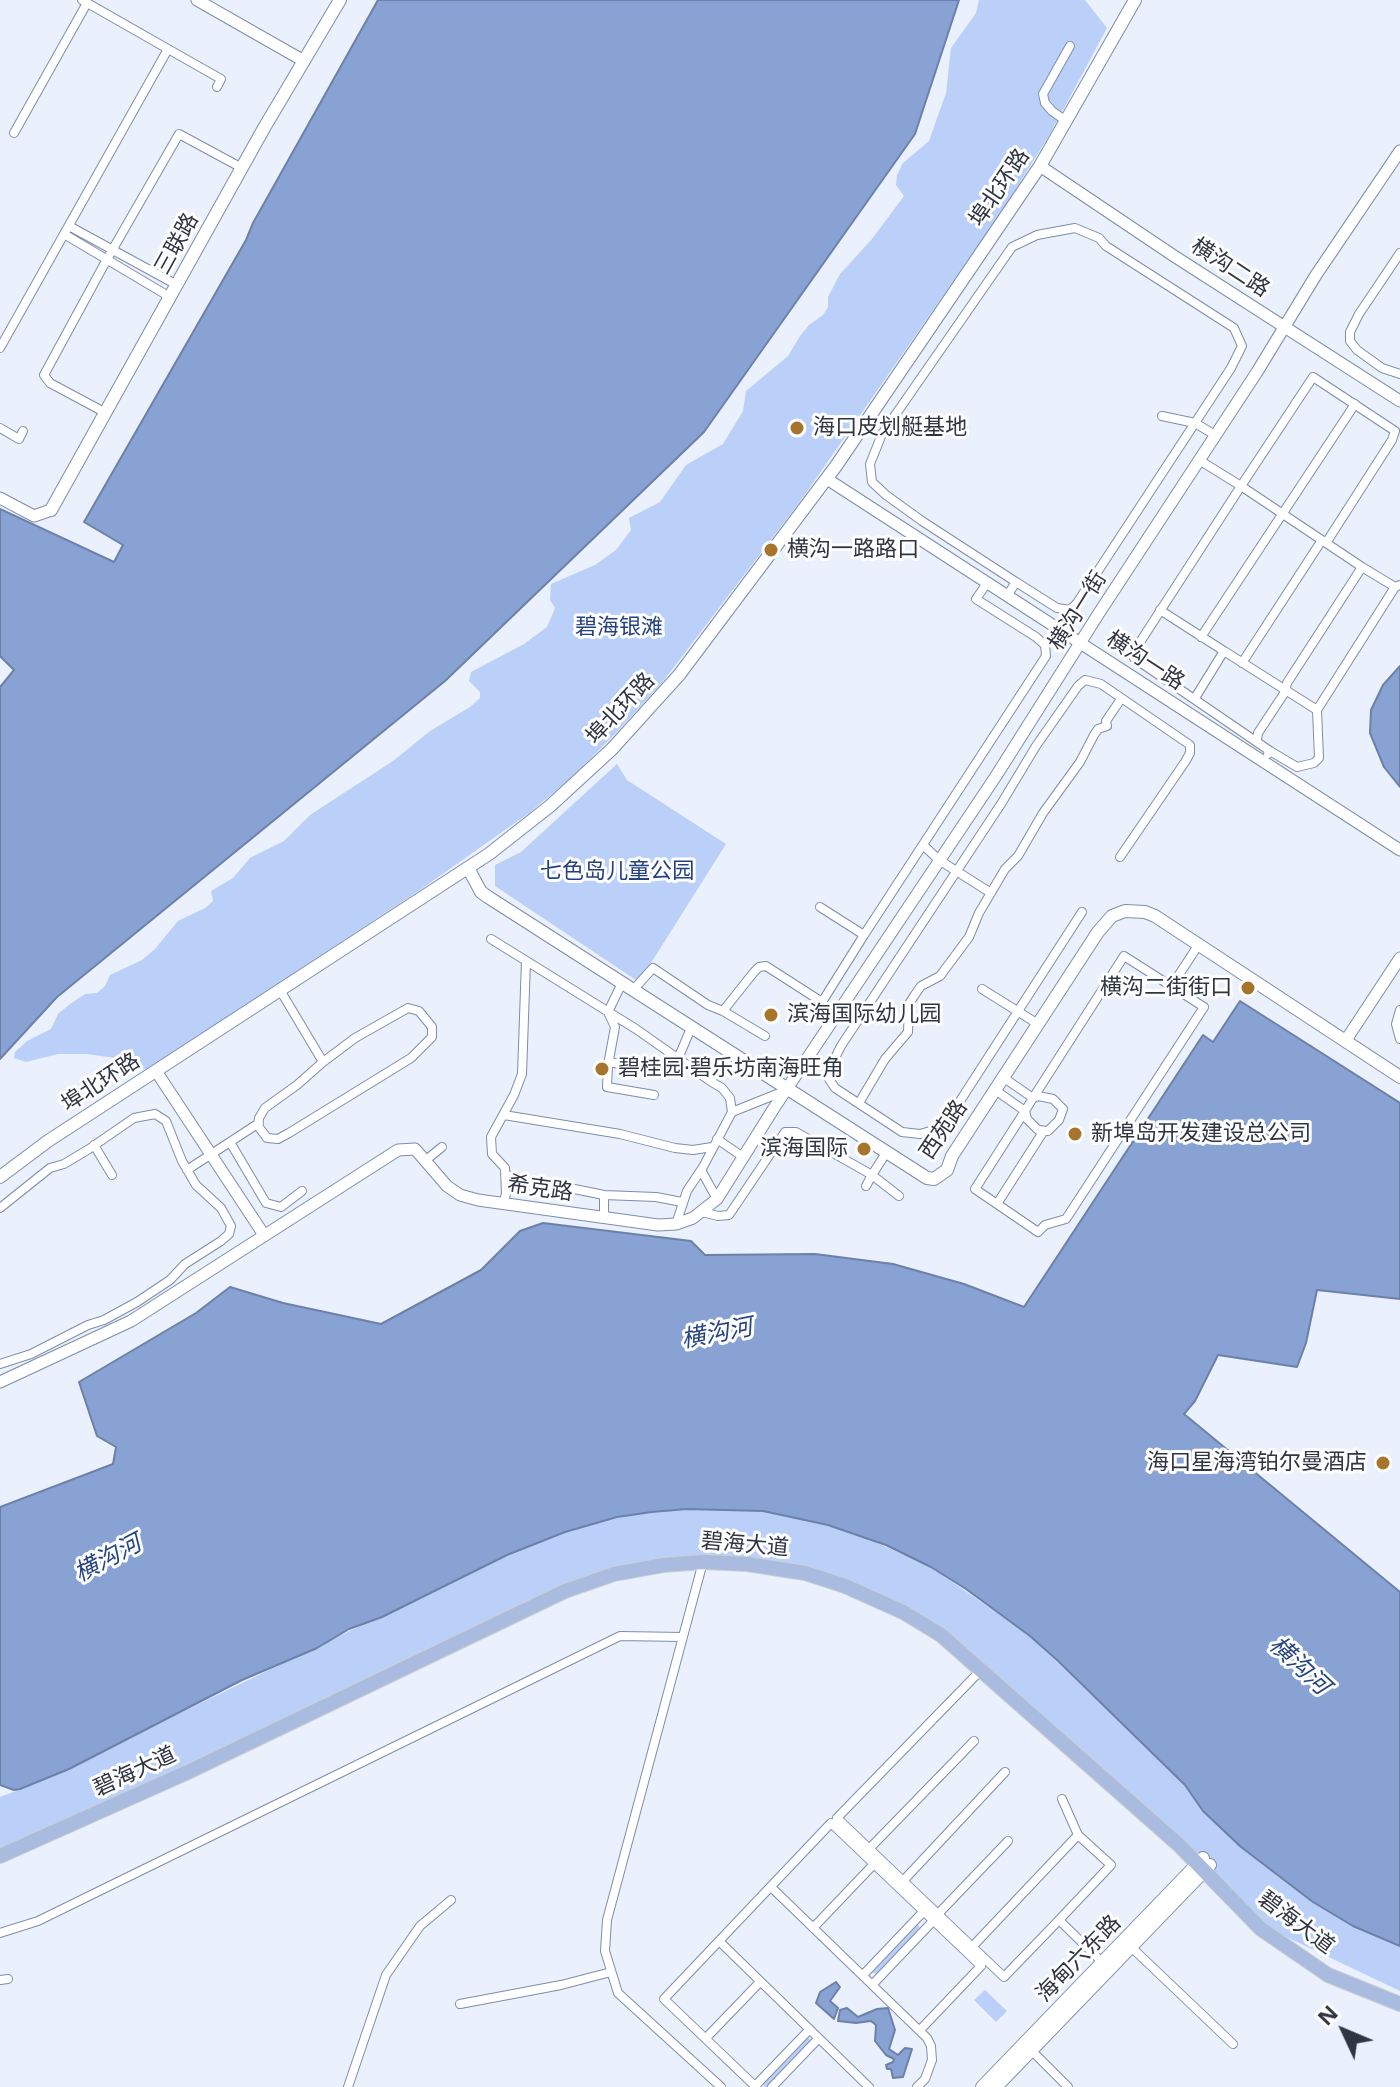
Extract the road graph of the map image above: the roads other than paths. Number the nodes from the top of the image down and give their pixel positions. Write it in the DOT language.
graph roads {
  1 [pos="197,0"];
  2 [pos="340,0"];
  3 [pos="1135,0"];
  4 [pos="85,2"];
  5 [pos="1070,46"];
  6 [pos="168,49"];
  7 [pos="304,61"];
  8 [pos="217,87"];
  9 [pos="1066,121"];
  10 [pos="14,133"];
  11 [pos="1400,151"];
  12 [pos="1396,164"];
  13 [pos="1040,166"];
  14 [pos="242,168"];
  15 [pos="66,230"];
  16 [pos="113,250"];
  17 [pos="1400,253"];
  18 [pos="106,261"];
  19 [pos="177,285"];
  20 [pos="170,297"];
  21 [pos="1285,327"];
  22 [pos="928,331"];
  23 [pos="944,344"];
  24 [pos="0,348"];
  25 [pos="1400,374"];
  26 [pos="1400,401"];
  27 [pos="1355,404"];
  28 [pos="106,413"];
  29 [pos="1162,416"];
  30 [pos="1195,423"];
  31 [pos="0,428"];
  32 [pos="23,431"];
  33 [pos="1215,435"];
  34 [pos="1199,460"];
  35 [pos="827,479"];
  36 [pos="1241,486"];
  37 [pos="0,498"];
  38 [pos="51,510"];
  39 [pos="1282,513"];
  40 [pos="1324,542"];
  41 [pos="1362,567"];
  42 [pos="1016,582"];
  43 [pos="987,583"];
  44 [pos="1398,586"];
  45 [pos="1007,596"];
  46 [pos="1160,610"];
  47 [pos="1201,637"];
  48 [pos="1081,643"];
  49 [pos="1224,651"];
  50 [pos="1242,663"];
  51 [pos="1285,692"];
  52 [pos="1195,698"];
  53 [pos="1121,699"];
  54 [pos="1317,710"];
  55 [pos="1257,740"];
  56 [pos="1270,751"];
  57 [pos="1264,762"];
  58 [pos="923,845"];
  59 [pos="1400,850"];
  60 [pos="1120,857"];
  61 [pos="939,860"];
  62 [pos="468,868"];
  63 [pos="956,871"];
  64 [pos="991,893"];
  65 [pos="820,907"];
  66 [pos="1082,912"];
  67 [pos="864,935"];
  68 [pos="491,939"];
  69 [pos="1199,944"];
  70 [pos="1400,958"];
  71 [pos="526,961"];
  72 [pos="627,986"];
  73 [pos="1171,987"];
  74 [pos="982,989"];
  75 [pos="280,990"];
  76 [pos="1400,1010"];
  77 [pos="723,1011"];
  78 [pos="608,1012"];
  79 [pos="1018,1012"];
  80 [pos="1038,1024"];
  81 [pos="691,1028"];
  82 [pos="765,1036"];
  83 [pos="1400,1039"];
  84 [pos="1346,1040"];
  85 [pos="732,1054"];
  86 [pos="679,1059"];
  87 [pos="323,1062"];
  88 [pos="609,1062"];
  89 [pos="156,1071"];
  90 [pos="1400,1077"];
  91 [pos="1004,1078"];
  92 [pos="710,1081"];
  93 [pos="787,1090"];
  94 [pos="995,1090"];
  95 [pos="654,1095"];
  96 [pos="1033,1098"];
  97 [pos="859,1103"];
  98 [pos="1025,1111"];
  99 [pos="732,1112"];
  100 [pos="504,1115"];
  101 [pos="259,1123"];
  102 [pos="1043,1132"];
  103 [pos="714,1143"];
  104 [pos="94,1145"];
  105 [pos="220,1145"];
  106 [pos="442,1147"];
  107 [pos="886,1153"];
  108 [pos="743,1157"];
  109 [pos="426,1160"];
  110 [pos="187,1170"];
  111 [pos="701,1170"];
  112 [pos="112,1175"];
  113 [pos="505,1175"];
  114 [pos="872,1175"];
  115 [pos="0,1177"];
  116 [pos="866,1186"];
  117 [pos="302,1191"];
  118 [pos="604,1195"];
  119 [pos="899,1196"];
  120 [pos="717,1199"];
  121 [pos="682,1202"];
  122 [pos="503,1204"];
  123 [pos="997,1204"];
  124 [pos="0,1208"];
  125 [pos="702,1212"];
  126 [pos="604,1219"];
  127 [pos="676,1224"];
  128 [pos="264,1235"];
  129 [pos="0,1364"];
  130 [pos="0,1382"];
  131 [pos="703,1562"];
  132 [pos="683,1637"];
  133 [pos="984,1667"];
  134 [pos="974,1741"];
  135 [pos="1005,1772"];
  136 [pos="1062,1799"];
  137 [pos="834,1820"];
  138 [pos="1078,1835"];
  139 [pos="1008,1841"];
  140 [pos="869,1849"];
  141 [pos="0,1854"];
  142 [pos="874,1864"];
  143 [pos="1204,1864"];
  144 [pos="903,1881"];
  145 [pos="771,1887"];
  146 [pos="451,1900"];
  147 [pos="924,1911"];
  148 [pos="936,1917"];
  149 [pos="1059,1920"];
  150 [pos="813,1928"];
  151 [pos="0,1933"];
  152 [pos="719,1941"];
  153 [pos="1128,1944"];
  154 [pos="972,1947"];
  155 [pos="1107,1967"];
  156 [pos="611,1972"];
  157 [pos="863,1975"];
  158 [pos="760,1982"];
  159 [pos="873,1984"];
  160 [pos="1400,2001"];
  161 [pos="460,2004"];
  162 [pos="809,2030"];
  163 [pos="920,2030"];
  164 [pos="706,2038"];
  165 [pos="818,2039"];
  166 [pos="1233,2044"];
  167 [pos="1028,2047"];
  168 [pos="867,2086"];
  169 [pos="922,2086"];
  170 [pos="348,2087"];
  171 [pos="721,2087"];
  172 [pos="755,2087"];
  173 [pos="772,2087"];
  174 [pos="982,2087"];
  175 [pos="996,2087"];
  176 [pos="1068,2087"];
  1 -- 7 [label="street"];
  2 -- 7 [label="main road, 三联路"];
  3 -- 9 [label="main road, 埠北环路"];
  4 -- 6 [label="street"];
  4 -- 10 [label="street"];
  5 -- 9 [label="street"];
  6 -- 8 [label="street"];
  6 -- 15 [label="street"];
  7 -- 14 [label="main road, 三联路"];
  9 -- 13 [label="main road, 埠北环路"];
  11 -- 12 [label="street, 横沟一街"];
  12 -- 21 [label="street, 横沟一街"];
  13 -- 21 [label="street, 横沟二路"];
  13 -- 22 [label="main road, 埠北环路"];
  14 -- 16 [label="street"];
  14 -- 19 [label="main road, 三联路"];
  15 -- 16 [label="street"];
  15 -- 18 [label="street"];
  15 -- 24 [label="street"];
  16 -- 18 [label="street"];
  16 -- 19 [label="street"];
  17 -- 25 [label="street"];
  18 -- 20 [label="street"];
  18 -- 28 [label="street"];
  19 -- 20 [label="main road, 三联路"];
  20 -- 28 [label="main road, 三联路"];
  21 -- 26 [label="street, 横沟二路"];
  21 -- 33 [label="street, 横沟一街"];
  22 -- 23 [label="street"];
  22 -- 35 [label="main road, 埠北环路"];
  23 -- 30 [label="street"];
  23 -- 42 [label="street"];
  27 -- 36 [label="street"];
  27 -- 39 [label="street"];
  27 -- 40 [label="street"];
  28 -- 38 [label="main road, 三联路"];
  29 -- 30 [label="street"];
  30 -- 33 [label="street"];
  30 -- 42 [label="street"];
  31 -- 32 [label="street"];
  33 -- 34 [label="street, 横沟一街"];
  34 -- 36 [label="street"];
  34 -- 48 [label="street, 横沟一街"];
  35 -- 43 [label="street, 横沟一路"];
  35 -- 62 [label="main road, 埠北环路"];
  36 -- 39 [label="street"];
  36 -- 46 [label="street"];
  37 -- 38 [label="street"];
  39 -- 40 [label="street"];
  39 -- 47 [label="street"];
  40 -- 41 [label="street"];
  40 -- 50 [label="street"];
  41 -- 44 [label="street"];
  41 -- 51 [label="street"];
  42 -- 45 [label="street"];
  43 -- 45 [label="street, 横沟一路"];
  43 -- 58 [label="street"];
  44 -- 54 [label="street"];
  45 -- 48 [label="street, 横沟一路"];
  46 -- 47 [label="street"];
  46 -- 52 [label="street"];
  47 -- 49 [label="street"];
  48 -- 57 [label="street, 横沟一路"];
  48 -- 61 [label="street, 横沟一街"];
  49 -- 50 [label="street"];
  49 -- 52 [label="street"];
  50 -- 51 [label="street"];
  51 -- 54 [label="street"];
  51 -- 55 [label="street"];
  52 -- 55 [label="street"];
  53 -- 60 [label="street"];
  53 -- 63 [label="street"];
  53 -- 64 [label="street"];
  54 -- 56 [label="street"];
  55 -- 56 [label="street"];
  56 -- 57 [label="street"];
  57 -- 59 [label="street, 横沟一路"];
  58 -- 61 [label="street"];
  58 -- 67 [label="street"];
  61 -- 63 [label="street"];
  61 -- 93 [label="street, 横沟一街"];
  62 -- 72 [label="main road, 西苑路"];
  62 -- 75 [label="main road, 埠北环路"];
  63 -- 64 [label="street"];
  63 -- 97 [label="street"];
  64 -- 97 [label="street"];
  65 -- 67 [label="street"];
  66 -- 79 [label="street"];
  67 -- 77 [label="street"];
  68 -- 71 [label="street"];
  69 -- 73 [label="street"];
  69 -- 80 [label="main road, 西苑路"];
  69 -- 84 [label="main road, 西苑路"];
  70 -- 84 [label="street"];
  71 -- 78 [label="street"];
  71 -- 100 [label="street"];
  72 -- 77 [label="street"];
  72 -- 78 [label="street"];
  72 -- 81 [label="main road, 西苑路"];
  73 -- 96 [label="street"];
  73 -- 123 [label="street"];
  74 -- 79 [label="street"];
  75 -- 87 [label="street"];
  75 -- 89 [label="main road, 埠北环路"];
  76 -- 83 [label="street"];
  77 -- 82 [label="street"];
  78 -- 86 [label="street"];
  78 -- 88 [label="street"];
  79 -- 80 [label="street"];
  79 -- 97 [label="street"];
  80 -- 91 [label="main road, 西苑路"];
  81 -- 85 [label="main road, 西苑路"];
  81 -- 86 [label="street"];
  84 -- 90 [label="main road, 西苑路"];
  85 -- 92 [label="street"];
  85 -- 93 [label="main road, 西苑路"];
  86 -- 88 [label="street"];
  86 -- 92 [label="street"];
  87 -- 101 [label="street"];
  87 -- 101 [label="street"];
  88 -- 95 [label="street"];
  89 -- 105 [label="street"];
  89 -- 115 [label="main road, 埠北环路"];
  91 -- 94 [label="main road, 西苑路"];
  91 -- 96 [label="street"];
  92 -- 99 [label="street"];
  93 -- 99 [label="street"];
  93 -- 107 [label="main road, 西苑路"];
  93 -- 108 [label="street, 希克路"];
  94 -- 98 [label="street"];
  94 -- 107 [label="main road, 西苑路"];
  96 -- 98 [label="street"];
  96 -- 102 [label="street"];
  98 -- 102 [label="street"];
  98 -- 123 [label="street"];
  99 -- 103 [label="street"];
  100 -- 103 [label="street"];
  100 -- 113 [label="street"];
  101 -- 105 [label="street"];
  102 -- 123 [label="street"];
  103 -- 108 [label="street"];
  103 -- 111 [label="street"];
  104 -- 110 [label="street"];
  104 -- 112 [label="street"];
  104 -- 124 [label="street"];
  105 -- 110 [label="street"];
  105 -- 117 [label="street"];
  105 -- 128 [label="street"];
  106 -- 109 [label="street"];
  107 -- 114 [label="street"];
  108 -- 120 [label="street, 希克路"];
  109 -- 122 [label="street, 希克路"];
  109 -- 128 [label="street"];
  110 -- 129 [label="street"];
  111 -- 120 [label="street"];
  111 -- 121 [label="street"];
  113 -- 118 [label="street"];
  113 -- 122 [label="street"];
  114 -- 116 [label="street"];
  114 -- 119 [label="street"];
  114 -- 125 [label="street"];
  118 -- 121 [label="street"];
  118 -- 126 [label="street"];
  120 -- 125 [label="street, 希克路"];
  121 -- 127 [label="street"];
  122 -- 126 [label="street, 希克路"];
  125 -- 127 [label="street, 希克路"];
  126 -- 127 [label="street, 希克路"];
  128 -- 130 [label="street"];
  131 -- 132 [label="street"];
  131 -- 133 [label="main road, 碧海大道"];
  131 -- 141 [label="main road, 碧海大道"];
  132 -- 151 [label="street"];
  132 -- 156 [label="street"];
  133 -- 137 [label="street"];
  133 -- 141 [label="main road, 碧海大道"];
  133 -- 143 [label="main road, 碧海大道"];
  134 -- 140 [label="street"];
  135 -- 144 [label="street"];
  136 -- 138 [label="street"];
  137 -- 140 [label="street"];
  137 -- 142 [label="street"];
  137 -- 145 [label="street"];
  138 -- 149 [label="street"];
  138 -- 154 [label="street"];
  139 -- 148 [label="street"];
  140 -- 144 [label="street"];
  142 -- 147 [label="street"];
  142 -- 150 [label="street"];
  143 -- 153 [label="main road, 海甸六东路"];
  143 -- 160 [label="main road, 碧海大道"];
  144 -- 148 [label="street"];
  145 -- 150 [label="street"];
  145 -- 152 [label="street"];
  146 -- 170 [label="street"];
  147 -- 148 [label="street"];
  147 -- 157 [label="street"];
  148 -- 154 [label="street"];
  148 -- 159 [label="street"];
  148 -- 163 [label="street"];
  149 -- 154 [label="street"];
  149 -- 155 [label="street"];
  150 -- 157 [label="street"];
  152 -- 158 [label="street"];
  152 -- 164 [label="street"];
  153 -- 155 [label="main road, 海甸六东路"];
  153 -- 166 [label="street"];
  155 -- 167 [label="main road, 海甸六东路"];
  156 -- 161 [label="street"];
  156 -- 171 [label="street"];
  157 -- 159 [label="street"];
  158 -- 162 [label="street"];
  158 -- 164 [label="street"];
  159 -- 163 [label="street"];
  162 -- 165 [label="street"];
  162 -- 172 [label="street"];
  163 -- 169 [label="street"];
  164 -- 172 [label="street"];
  165 -- 168 [label="street"];
  165 -- 173 [label="street"];
  167 -- 174 [label="main road, 海甸六东路"];
  167 -- 175 [label="main road, 海甸六东路"];
  167 -- 176 [label="street"];
}
